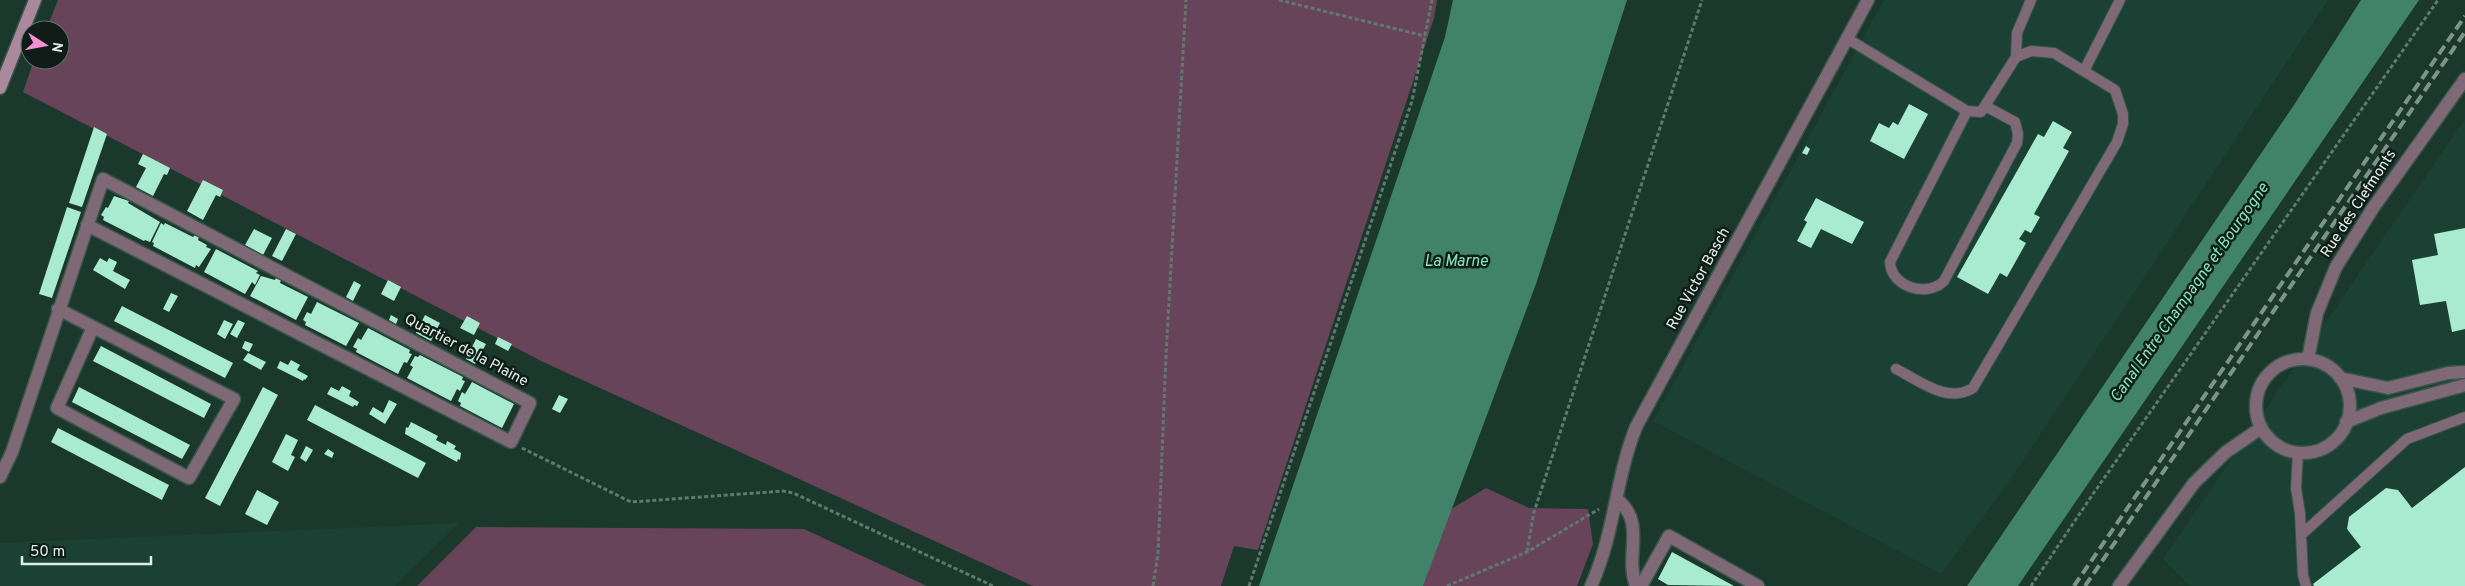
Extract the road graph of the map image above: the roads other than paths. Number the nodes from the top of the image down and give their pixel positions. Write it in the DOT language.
graph roads {
  1 [pos="35,0"];
  2 [pos="1868,0"];
  3 [pos="2031,0"];
  4 [pos="2120,0"];
  5 [pos="1848,39"];
  6 [pos="2016,57"];
  7 [pos="2084,71"];
  8 [pos="2465,79"];
  9 [pos="0,88"];
  10 [pos="1985,106"];
  11 [pos="1968,111"];
  12 [pos="87,225"];
  13 [pos="58,309"];
  14 [pos="93,327"];
  15 [pos="2308,359"];
  16 [pos="1896,369"];
  17 [pos="2465,372"];
  18 [pos="2340,378"];
  19 [pos="2465,385"];
  20 [pos="2465,417"];
  21 [pos="2346,422"];
  22 [pos="2261,428"];
  23 [pos="2298,452"];
  24 [pos="0,477"];
  25 [pos="1617,499"];
  26 [pos="2301,535"];
  27 [pos="1643,585"];
  28 [pos="1591,586"];
  29 [pos="1758,586"];
  30 [pos="2119,586"];
  31 [pos="2306,586"];
  1 -- 9 [label="main road"];
  2 -- 5 [label="street, Rue Victor Basch"];
  3 -- 6 [label="lane"];
  4 -- 7 [label="lane"];
  5 -- 11 [label="lane"];
  5 -- 25 [label="street, Rue Victor Basch"];
  6 -- 7 [label="lane"];
  6 -- 10 [label="lane"];
  7 -- 16 [label="lane"];
  8 -- 15 [label="street, Rue des Clefmonts"];
  10 -- 11 [label="lane"];
  10 -- 11 [label="lane"];
  12 -- 12 [label="street, Quartier de la Plaine"];
  12 -- 13 [label="street"];
  13 -- 14 [label="street"];
  13 -- 24 [label="street"];
  14 -- 14 [label="street"];
  15 -- 18 [label="street"];
  15 -- 22 [label="street"];
  17 -- 18 [label="street"];
  18 -- 21 [label="street"];
  19 -- 21 [label="street"];
  20 -- 26 [label="lane"];
  21 -- 23 [label="street"];
  22 -- 23 [label="street"];
  22 -- 30 [label="street"];
  23 -- 26 [label="lane"];
  25 -- 27 [label="street"];
  25 -- 28 [label="street, Rue Victor Basch"];
  26 -- 31 [label="lane"];
  27 -- 29 [label="street"];
}
